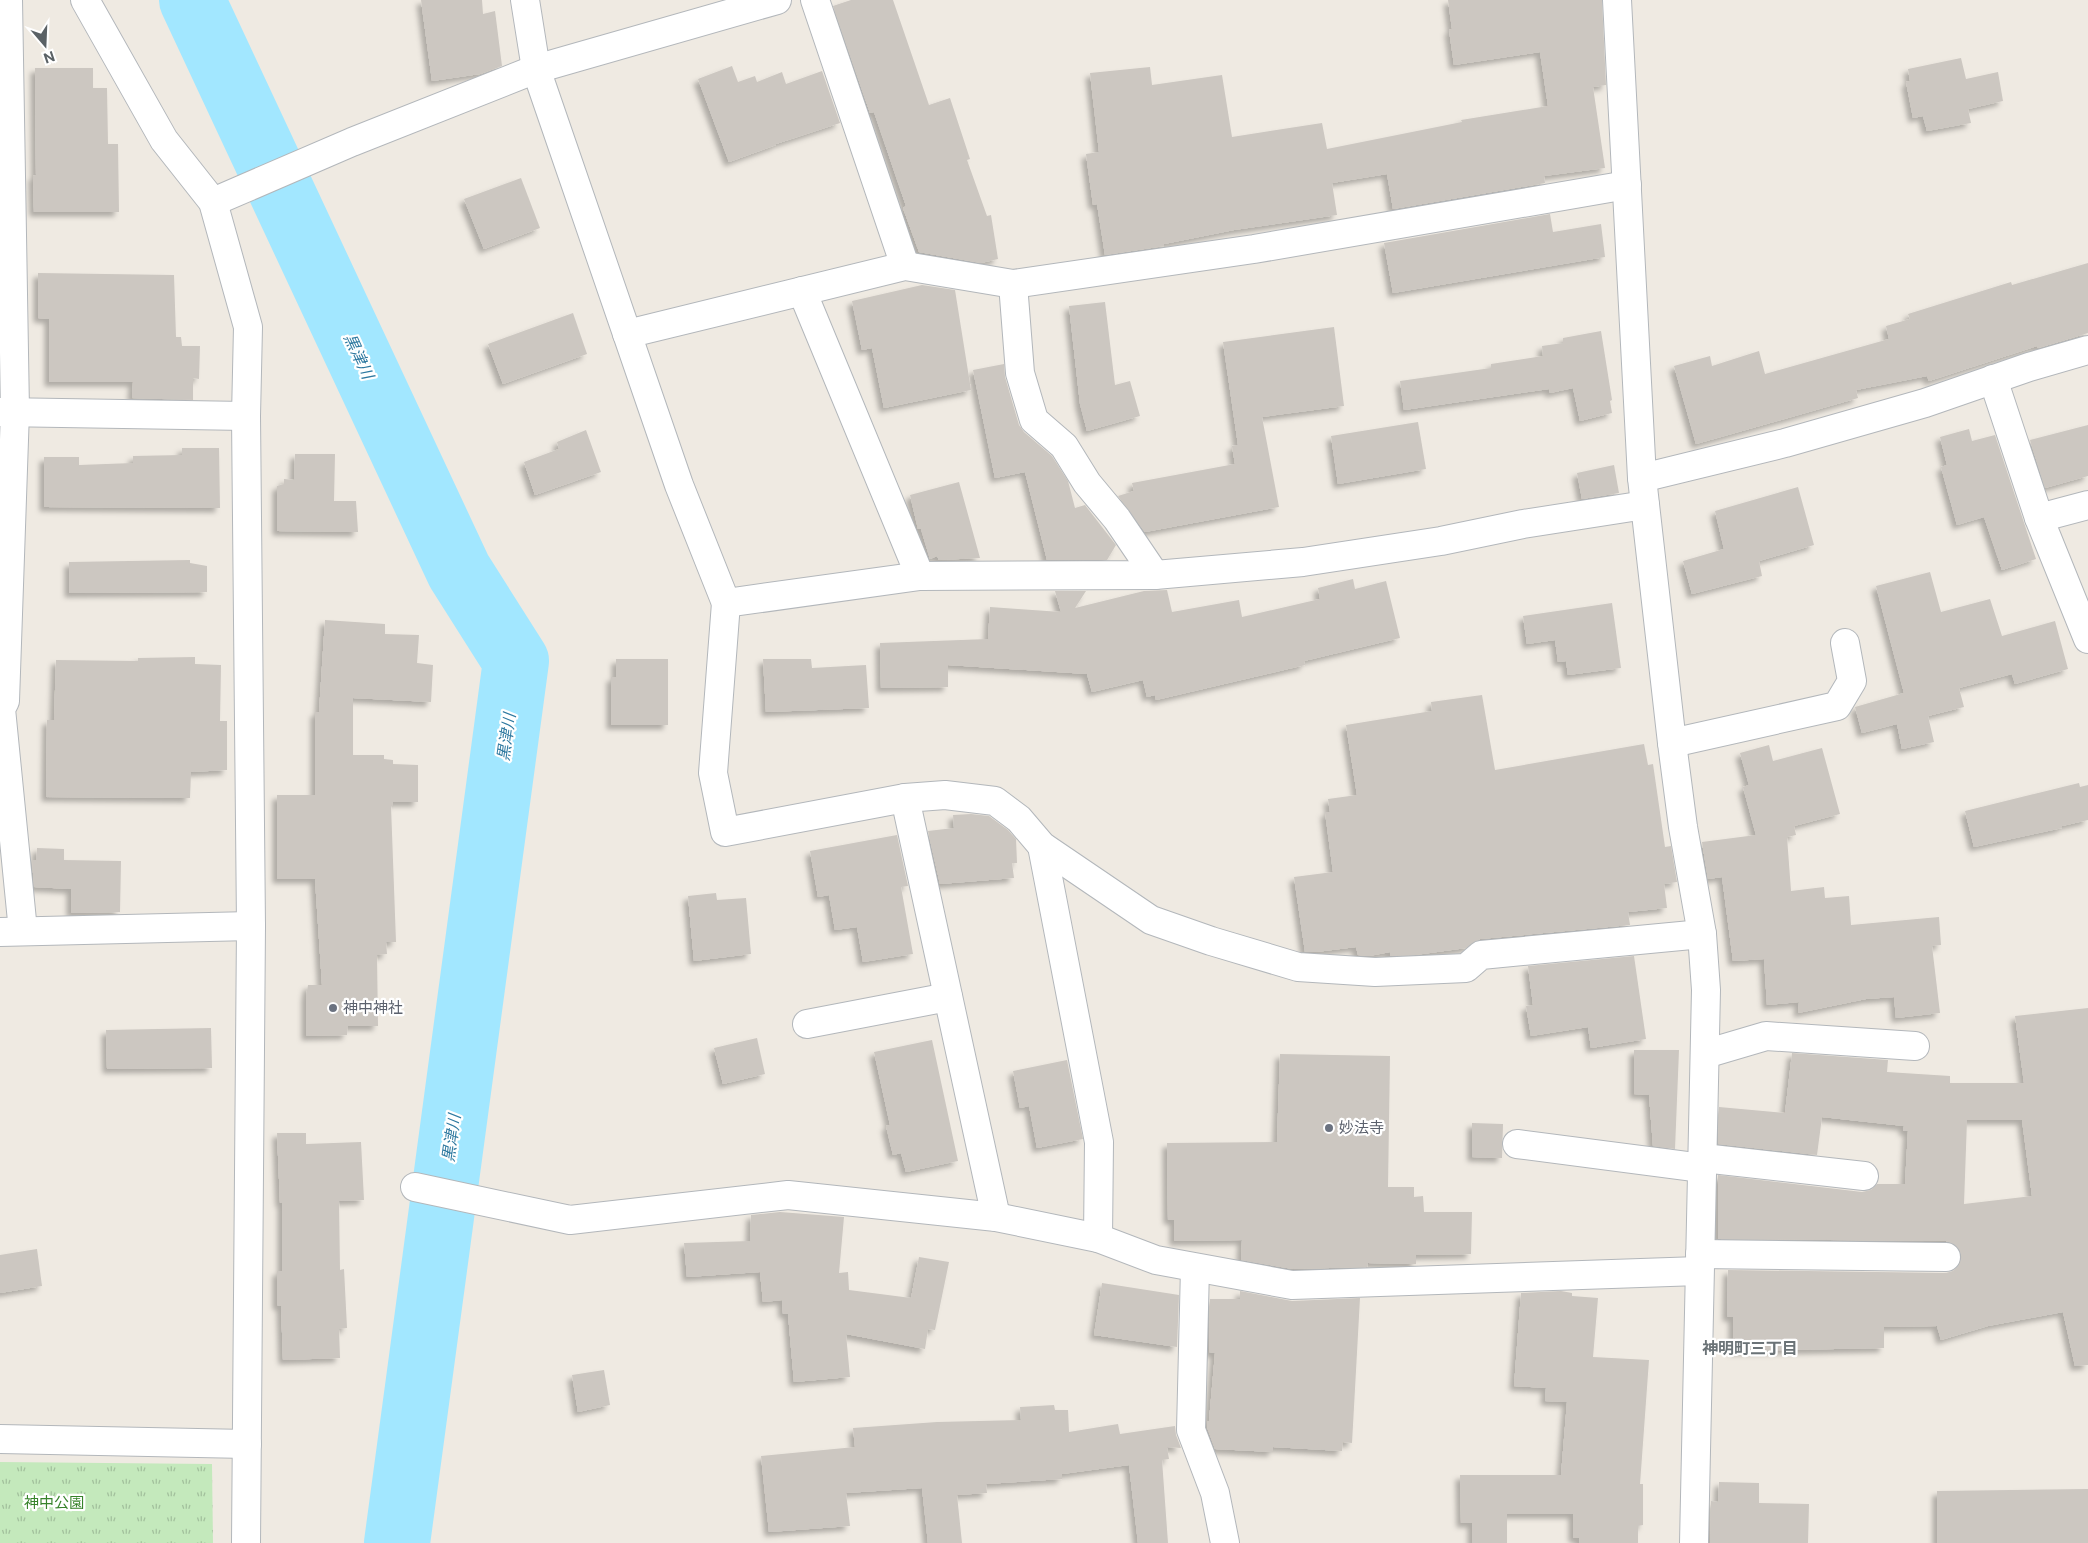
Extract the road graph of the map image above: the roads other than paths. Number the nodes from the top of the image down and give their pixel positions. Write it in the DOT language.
graph roads {
  1 [pos="8,0"];
  2 [pos="85,0"];
  3 [pos="525,0"];
  4 [pos="777,0"];
  5 [pos="815,0"];
  6 [pos="1617,0"];
  7 [pos="536,69"];
  8 [pos="1627,185"];
  9 [pos="222,199"];
  10 [pos="905,266"];
  11 [pos="1013,284"];
  12 [pos="802,291"];
  13 [pos="627,334"];
  14 [pos="2088,350"];
  15 [pos="1993,379"];
  16 [pos="7,412"];
  17 [pos="246,416"];
  18 [pos="1642,478"];
  19 [pos="1644,505"];
  20 [pos="2088,505"];
  21 [pos="2039,518"];
  22 [pos="1155,575"];
  23 [pos="920,576"];
  24 [pos="726,603"];
  25 [pos="2088,639"];
  26 [pos="1845,643"];
  27 [pos="1672,743"];
  28 [pos="905,798"];
  29 [pos="1042,846"];
  30 [pos="251,926"];
  31 [pos="11,932"];
  32 [pos="1702,934"];
  33 [pos="948,997"];
  34 [pos="807,1024"];
  35 [pos="1915,1046"];
  36 [pos="1704,1054"];
  37 [pos="1518,1144"];
  38 [pos="1702,1163"];
  39 [pos="1864,1176"];
  40 [pos="414,1187"];
  41 [pos="996,1217"];
  42 [pos="1098,1238"];
  43 [pos="1946,1257"];
  44 [pos="1699,1263"];
  45 [pos="1195,1268"];
  46 [pos="0,1439"];
  47 [pos="246,1444"];
  48 [pos="246,1543"];
  49 [pos="1225,1543"];
  50 [pos="1694,1543"];
  1 -- 16 [label="street"];
  2 -- 9 [label="street"];
  3 -- 7 [label="street"];
  4 -- 7 [label="street"];
  5 -- 10 [label="street"];
  6 -- 8 [label="street"];
  7 -- 9 [label="street"];
  7 -- 13 [label="street"];
  8 -- 11 [label="street"];
  8 -- 18 [label="street"];
  9 -- 17 [label="street"];
  10 -- 11 [label="street"];
  10 -- 12 [label="street"];
  11 -- 22 [label="street"];
  12 -- 13 [label="street"];
  12 -- 23 [label="street"];
  13 -- 24 [label="street"];
  14 -- 15 [label="street"];
  15 -- 18 [label="street"];
  15 -- 21 [label="street"];
  16 -- 17 [label="street"];
  16 -- 31 [label="street"];
  17 -- 30 [label="street"];
  18 -- 19 [label="street"];
  19 -- 22 [label="street"];
  19 -- 27 [label="street"];
  20 -- 21 [label="street"];
  21 -- 25 [label="street"];
  22 -- 23 [label="street"];
  23 -- 24 [label="street"];
  24 -- 28 [label="street"];
  26 -- 27 [label="street"];
  27 -- 32 [label="street"];
  28 -- 29 [label="street"];
  28 -- 33 [label="street"];
  29 -- 32 [label="street"];
  29 -- 42 [label="street"];
  30 -- 31 [label="street"];
  30 -- 47 [label="street"];
  32 -- 36 [label="street"];
  33 -- 34 [label="street"];
  33 -- 41 [label="street"];
  35 -- 36 [label="street"];
  36 -- 38 [label="street"];
  37 -- 38 [label="street"];
  38 -- 39 [label="street"];
  38 -- 44 [label="street"];
  40 -- 41 [label="street"];
  41 -- 42 [label="street"];
  42 -- 45 [label="street"];
  43 -- 44 [label="street"];
  44 -- 45 [label="street"];
  44 -- 50 [label="street"];
  45 -- 49 [label="street"];
  46 -- 47 [label="street"];
  47 -- 48 [label="street"];
}
